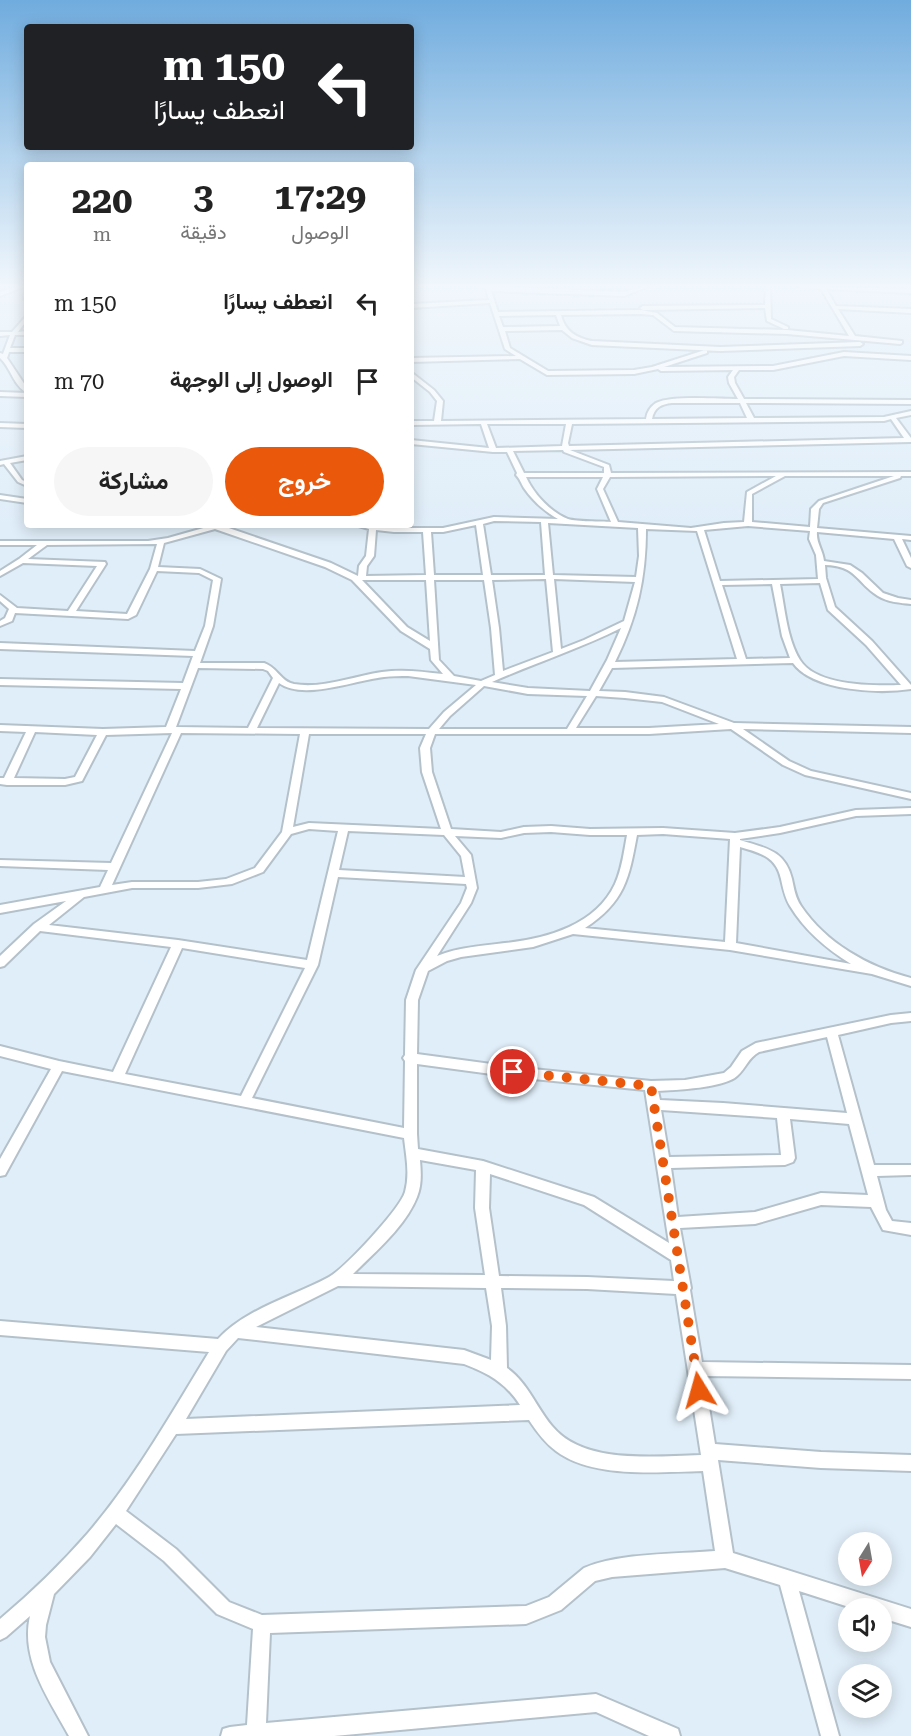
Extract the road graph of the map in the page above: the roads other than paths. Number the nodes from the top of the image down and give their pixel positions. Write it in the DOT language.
graph roads {
  1 [pos="10,367"];
  2 [pos="536,367"];
  3 [pos="658,367"];
  4 [pos="773,367"];
  5 [pos="653,369"];
  6 [pos="737,369"];
  7 [pos="414,376"];
  8 [pos="24,390"];
  9 [pos="24,393"];
  10 [pos="0,394"];
  11 [pos="741,401"];
  12 [pos="911,402"];
  13 [pos="911,413"];
  14 [pos="894,418"];
  15 [pos="752,421"];
  16 [pos="648,422"];
  17 [pos="414,423"];
  18 [pos="569,423"];
  19 [pos="437,424"];
  20 [pos="484,424"];
  21 [pos="0,425"];
  22 [pos="24,426"];
  23 [pos="910,440"];
  24 [pos="414,442"];
  25 [pos="565,447"];
  26 [pos="493,450"];
  27 [pos="508,450"];
  28 [pos="24,458"];
  29 [pos="3,462"];
  30 [pos="608,474"];
  31 [pos="911,474"];
  32 [pos="519,475"];
  33 [pos="785,475"];
  34 [pos="24,483"];
  35 [pos="0,497"];
  36 [pos="24,501"];
  37 [pos="544,521"];
  38 [pos="571,521"];
  39 [pos="479,522"];
  40 [pos="748,524"];
  41 [pos="616,525"];
  42 [pos="642,527"];
  43 [pos="205,528"];
  44 [pos="223,528"];
  45 [pos="373,528"];
  46 [pos="427,530"];
  47 [pos="699,530"];
  48 [pos="815,530"];
  49 [pos="897,537"];
  50 [pos="911,538"];
  51 [pos="160,541"];
  52 [pos="0,543"];
  53 [pos="44,544"];
  54 [pos="22,561"];
  55 [pos="821,562"];
  56 [pos="911,566"];
  57 [pos="154,568"];
  58 [pos="0,574"];
  59 [pos="430,577"];
  60 [pos="486,577"];
  61 [pos="548,577"];
  62 [pos="359,578"];
  63 [pos="640,580"];
  64 [pos="823,581"];
  65 [pos="716,583"];
  66 [pos="776,583"];
  67 [pos="0,597"];
  68 [pos="911,602"];
  69 [pos="12,610"];
  70 [pos="70,614"];
  71 [pos="628,622"];
  72 [pos="0,624"];
  73 [pos="0,646"];
  74 [pos="433,647"];
  75 [pos="557,653"];
  76 [pos="198,654"];
  77 [pos="796,660"];
  78 [pos="742,661"];
  79 [pos="194,665"];
  80 [pos="610,665"];
  81 [pos="499,675"];
  82 [pos="277,678"];
  83 [pos="451,678"];
  84 [pos="0,682"];
  85 [pos="483,683"];
  86 [pos="186,686"];
  87 [pos="909,687"];
  88 [pos="593,695"];
  89 [pos="733,726"];
  90 [pos="0,728"];
  91 [pos="32,730"];
  92 [pos="174,730"];
  93 [pos="911,730"];
  94 [pos="251,731"];
  95 [pos="432,731"];
  96 [pos="103,732"];
  97 [pos="305,732"];
  98 [pos="569,732"];
  99 [pos="3,782"];
  100 [pos="911,796"];
  101 [pos="911,811"];
  102 [pos="344,828"];
  103 [pos="633,831"];
  104 [pos="287,832"];
  105 [pos="447,833"];
  106 [pos="735,839"];
  107 [pos="0,863"];
  108 [pos="116,867"];
  109 [pos="334,873"];
  110 [pos="472,881"];
  111 [pos="105,890"];
  112 [pos="84,893"];
  113 [pos="0,909"];
  114 [pos="38,927"];
  115 [pos="570,930"];
  116 [pos="178,944"];
  117 [pos="730,946"];
  118 [pos="0,963"];
  119 [pos="312,965"];
  120 [pos="422,970"];
  121 [pos="870,971"];
  122 [pos="911,982"];
  123 [pos="911,1017"];
  124 [pos="832,1033"];
  125 [pos="0,1052"];
  126 [pos="410,1058"];
  127 [pos="59,1066"];
  128 [pos="117,1077"];
  129 [pos="651,1086"];
  130 [pos="244,1102"];
  131 [pos="654,1105"];
  132 [pos="783,1113"];
  133 [pos="856,1119"];
  134 [pos="410,1134"];
  135 [pos="412,1153"];
  136 [pos="662,1163"];
  137 [pos="483,1166"];
  138 [pos="911,1170"];
  139 [pos="0,1171"];
  140 [pos="869,1171"];
  141 [pos="876,1201"];
  142 [pos="672,1223"];
  143 [pos="911,1228"];
  144 [pos="677,1256"];
  145 [pos="338,1280"];
  146 [pos="492,1283"];
  147 [pos="684,1288"];
  148 [pos="0,1328"];
  149 [pos="235,1331"];
  150 [pos="221,1346"];
  151 [pos="696,1369"];
  152 [pos="499,1372"];
  153 [pos="911,1372"];
  154 [pos="533,1412"];
  155 [pos="171,1427"];
  156 [pos="709,1457"];
  157 [pos="911,1463"];
  158 [pos="114,1512"];
  159 [pos="726,1559"];
  160 [pos="787,1578"];
  161 [pos="46,1591"];
  162 [pos="850,1598"];
  163 [pos="892,1612"];
  164 [pos="911,1618"];
  165 [pos="262,1624"];
  166 [pos="0,1631"];
  167 [pos="359,1730"];
  168 [pos="256,1734"];
  169 [pos="79,1736"];
  170 [pos="230,1736"];
  171 [pos="671,1736"];
  172 [pos="830,1736"];
  1 -- 8 [label="street"];
  2 -- 5 [label="street"];
  3 -- 5 [label="street"];
  4 -- 6 [label="street"];
  5 -- 6 [label="street"];
  6 -- 11 [label="street"];
  7 -- 19 [label="street"];
  9 -- 10 [label="street"];
  11 -- 12 [label="street"];
  11 -- 15 [label="street"];
  11 -- 16 [label="street"];
  13 -- 14 [label="street"];
  14 -- 15 [label="street"];
  14 -- 23 [label="street"];
  15 -- 16 [label="street"];
  16 -- 18 [label="street"];
  17 -- 19 [label="street"];
  18 -- 20 [label="street"];
  18 -- 25 [label="street"];
  19 -- 20 [label="street"];
  20 -- 26 [label="street"];
  21 -- 22 [label="street"];
  23 -- 25 [label="street"];
  24 -- 26 [label="street"];
  25 -- 27 [label="street"];
  25 -- 30 [label="street"];
  26 -- 27 [label="street"];
  27 -- 32 [label="street"];
  28 -- 29 [label="street"];
  29 -- 34 [label="street"];
  30 -- 32 [label="street"];
  30 -- 33 [label="street"];
  30 -- 41 [label="street"];
  31 -- 33 [label="street"];
  31 -- 48 [label="street"];
  32 -- 38 [label="street"];
  33 -- 40 [label="street"];
  35 -- 36 [label="street"];
  37 -- 38 [label="street"];
  37 -- 39 [label="street"];
  37 -- 61 [label="street"];
  38 -- 41 [label="street"];
  39 -- 46 [label="street"];
  39 -- 60 [label="street"];
  40 -- 47 [label="street"];
  40 -- 48 [label="street"];
  41 -- 42 [label="street"];
  42 -- 47 [label="street"];
  42 -- 63 [label="street"];
  43 -- 51 [label="street"];
  44 -- 62 [label="street"];
  45 -- 46 [label="street"];
  45 -- 62 [label="street"];
  46 -- 59 [label="street"];
  47 -- 65 [label="street"];
  48 -- 49 [label="street"];
  48 -- 55 [label="street"];
  49 -- 50 [label="street"];
  49 -- 56 [label="street"];
  51 -- 53 [label="street"];
  51 -- 57 [label="street"];
  52 -- 53 [label="street"];
  53 -- 54 [label="street"];
  54 -- 58 [label="street"];
  54 -- 70 [label="street"];
  55 -- 64 [label="street"];
  55 -- 68 [label="street"];
  57 -- 70 [label="street"];
  57 -- 76 [label="street"];
  59 -- 60 [label="street"];
  59 -- 62 [label="street"];
  59 -- 74 [label="street"];
  60 -- 61 [label="street"];
  60 -- 81 [label="street"];
  61 -- 63 [label="street"];
  61 -- 75 [label="street"];
  62 -- 74 [label="street"];
  63 -- 71 [label="street"];
  64 -- 66 [label="street"];
  64 -- 87 [label="street"];
  65 -- 66 [label="street"];
  65 -- 78 [label="street"];
  66 -- 77 [label="street"];
  67 -- 69 [label="street"];
  69 -- 70 [label="street"];
  69 -- 72 [label="street"];
  71 -- 75 [label="street"];
  71 -- 80 [label="street"];
  73 -- 76 [label="street"];
  74 -- 83 [label="street"];
  75 -- 81 [label="street"];
  76 -- 79 [label="street"];
  77 -- 78 [label="street"];
  77 -- 87 [label="street"];
  78 -- 80 [label="street"];
  79 -- 82 [label="street"];
  79 -- 86 [label="street"];
  80 -- 88 [label="street"];
  81 -- 85 [label="street"];
  82 -- 83 [label="street"];
  82 -- 94 [label="street"];
  83 -- 85 [label="street"];
  84 -- 86 [label="street"];
  85 -- 88 [label="street"];
  85 -- 95 [label="street"];
  86 -- 92 [label="street"];
  88 -- 89 [label="street"];
  88 -- 98 [label="street"];
  89 -- 93 [label="street"];
  89 -- 98 [label="street"];
  89 -- 100 [label="street"];
  90 -- 91 [label="street"];
  91 -- 96 [label="street"];
  91 -- 99 [label="street"];
  92 -- 94 [label="street"];
  92 -- 96 [label="street"];
  92 -- 108 [label="street"];
  94 -- 97 [label="street"];
  95 -- 97 [label="street"];
  95 -- 98 [label="street"];
  95 -- 105 [label="street"];
  96 -- 99 [label="street"];
  97 -- 104 [label="street"];
  101 -- 106 [label="street"];
  102 -- 104 [label="street"];
  102 -- 105 [label="street"];
  102 -- 109 [label="street"];
  103 -- 105 [label="street"];
  103 -- 106 [label="street"];
  103 -- 115 [label="street"];
  104 -- 111 [label="street"];
  105 -- 110 [label="street"];
  106 -- 117 [label="street"];
  106 -- 121 [label="street"];
  107 -- 108 [label="street"];
  108 -- 111 [label="street"];
  109 -- 110 [label="street"];
  109 -- 119 [label="street"];
  110 -- 120 [label="street"];
  111 -- 112 [label="street"];
  112 -- 113 [label="street"];
  112 -- 114 [label="street"];
  114 -- 116 [label="street"];
  114 -- 118 [label="street"];
  115 -- 117 [label="street"];
  115 -- 120 [label="street"];
  116 -- 119 [label="street"];
  116 -- 128 [label="street"];
  117 -- 121 [label="street"];
  119 -- 130 [label="street"];
  120 -- 126 [label="street"];
  121 -- 122 [label="street"];
  123 -- 124 [label="street"];
  124 -- 129 [label="street"];
  124 -- 133 [label="street"];
  125 -- 127 [label="street"];
  126 -- 129 [label="street"];
  126 -- 134 [label="street"];
  127 -- 128 [label="street"];
  127 -- 139 [label="street"];
  128 -- 130 [label="street"];
  129 -- 131 [label="street"];
  130 -- 134 [label="street"];
  131 -- 132 [label="street"];
  131 -- 136 [label="street"];
  132 -- 133 [label="street"];
  132 -- 136 [label="street"];
  133 -- 140 [label="street"];
  134 -- 135 [label="street"];
  135 -- 137 [label="street"];
  135 -- 145 [label="street"];
  136 -- 142 [label="street"];
  137 -- 144 [label="street"];
  137 -- 146 [label="street"];
  138 -- 140 [label="street"];
  140 -- 141 [label="street"];
  141 -- 142 [label="street"];
  141 -- 143 [label="street"];
  142 -- 144 [label="street"];
  144 -- 147 [label="street"];
  145 -- 146 [label="street"];
  145 -- 149 [label="street"];
  146 -- 147 [label="street"];
  146 -- 152 [label="street"];
  147 -- 151 [label="street"];
  148 -- 150 [label="street"];
  149 -- 150 [label="street"];
  149 -- 152 [label="street"];
  150 -- 155 [label="street"];
  151 -- 153 [label="street"];
  151 -- 156 [label="street"];
  152 -- 154 [label="street"];
  154 -- 155 [label="street"];
  154 -- 156 [label="street"];
  155 -- 158 [label="street"];
  156 -- 157 [label="street"];
  156 -- 159 [label="street"];
  158 -- 161 [label="street"];
  158 -- 165 [label="street"];
  159 -- 160 [label="street"];
  159 -- 165 [label="street"];
  160 -- 162 [label="street"];
  160 -- 172 [label="street"];
  161 -- 166 [label="street"];
  161 -- 169 [label="street"];
  163 -- 164 [label="street"];
  165 -- 168 [label="street"];
  167 -- 168 [label="street"];
  167 -- 171 [label="street"];
  168 -- 170 [label="street"];
}
